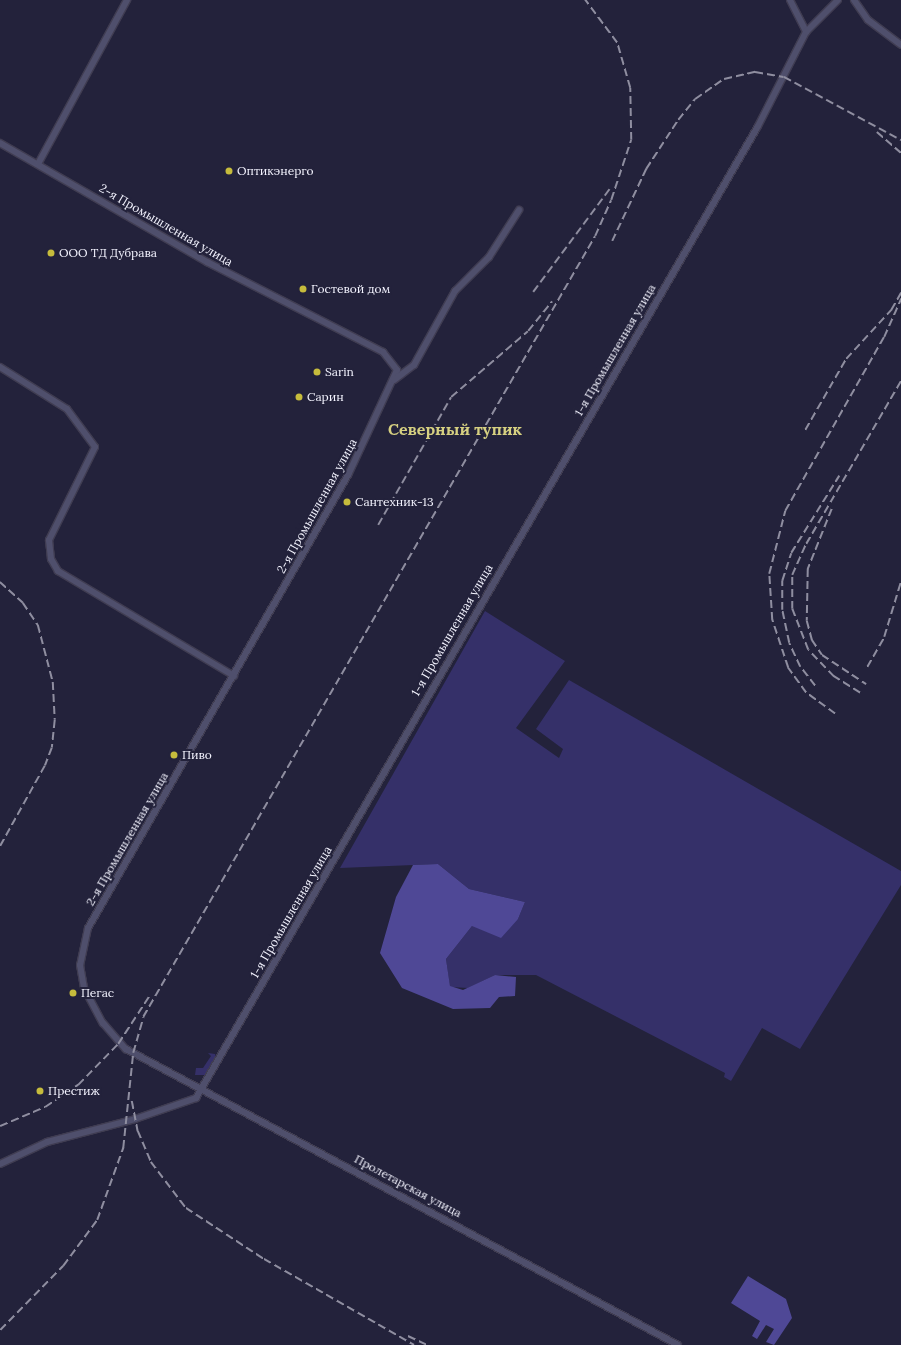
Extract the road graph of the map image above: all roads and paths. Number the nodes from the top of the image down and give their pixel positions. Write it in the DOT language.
graph roads {
  1 [pos="127,0"];
  2 [pos="790,0"];
  3 [pos="838,0"];
  4 [pos="854,0"];
  5 [pos="806,32"];
  6 [pos="901,45"];
  7 [pos="0,143"];
  8 [pos="38,164"];
  9 [pos="519,210"];
  10 [pos="0,367"];
  11 [pos="394,380"];
  12 [pos="234,676"];
  13 [pos="126,1049"];
  14 [pos="203,1088"];
  15 [pos="0,1164"];
  16 [pos="678,1345"];
  1 -- 8 [label="street"];
  2 -- 5 [label="street"];
  3 -- 5 [label="street, 1-я Промышленная улица"];
  4 -- 6 [label="street"];
  5 -- 14 [label="street, 1-я Промышленная улица"];
  7 -- 8 [label="street, 2-я Промышленная улица"];
  8 -- 11 [label="street, 2-я Промышленная улица"];
  9 -- 11 [label="street"];
  10 -- 12 [label="street"];
  11 -- 12 [label="street, 2-я Промышленная улица"];
  12 -- 13 [label="street, 2-я Промышленная улица"];
  13 -- 14 [label="street, Пролетарская улица"];
  14 -- 15 [label="street, 1-я Промышленная улица"];
  14 -- 16 [label="street, Пролетарская улица"];
}
